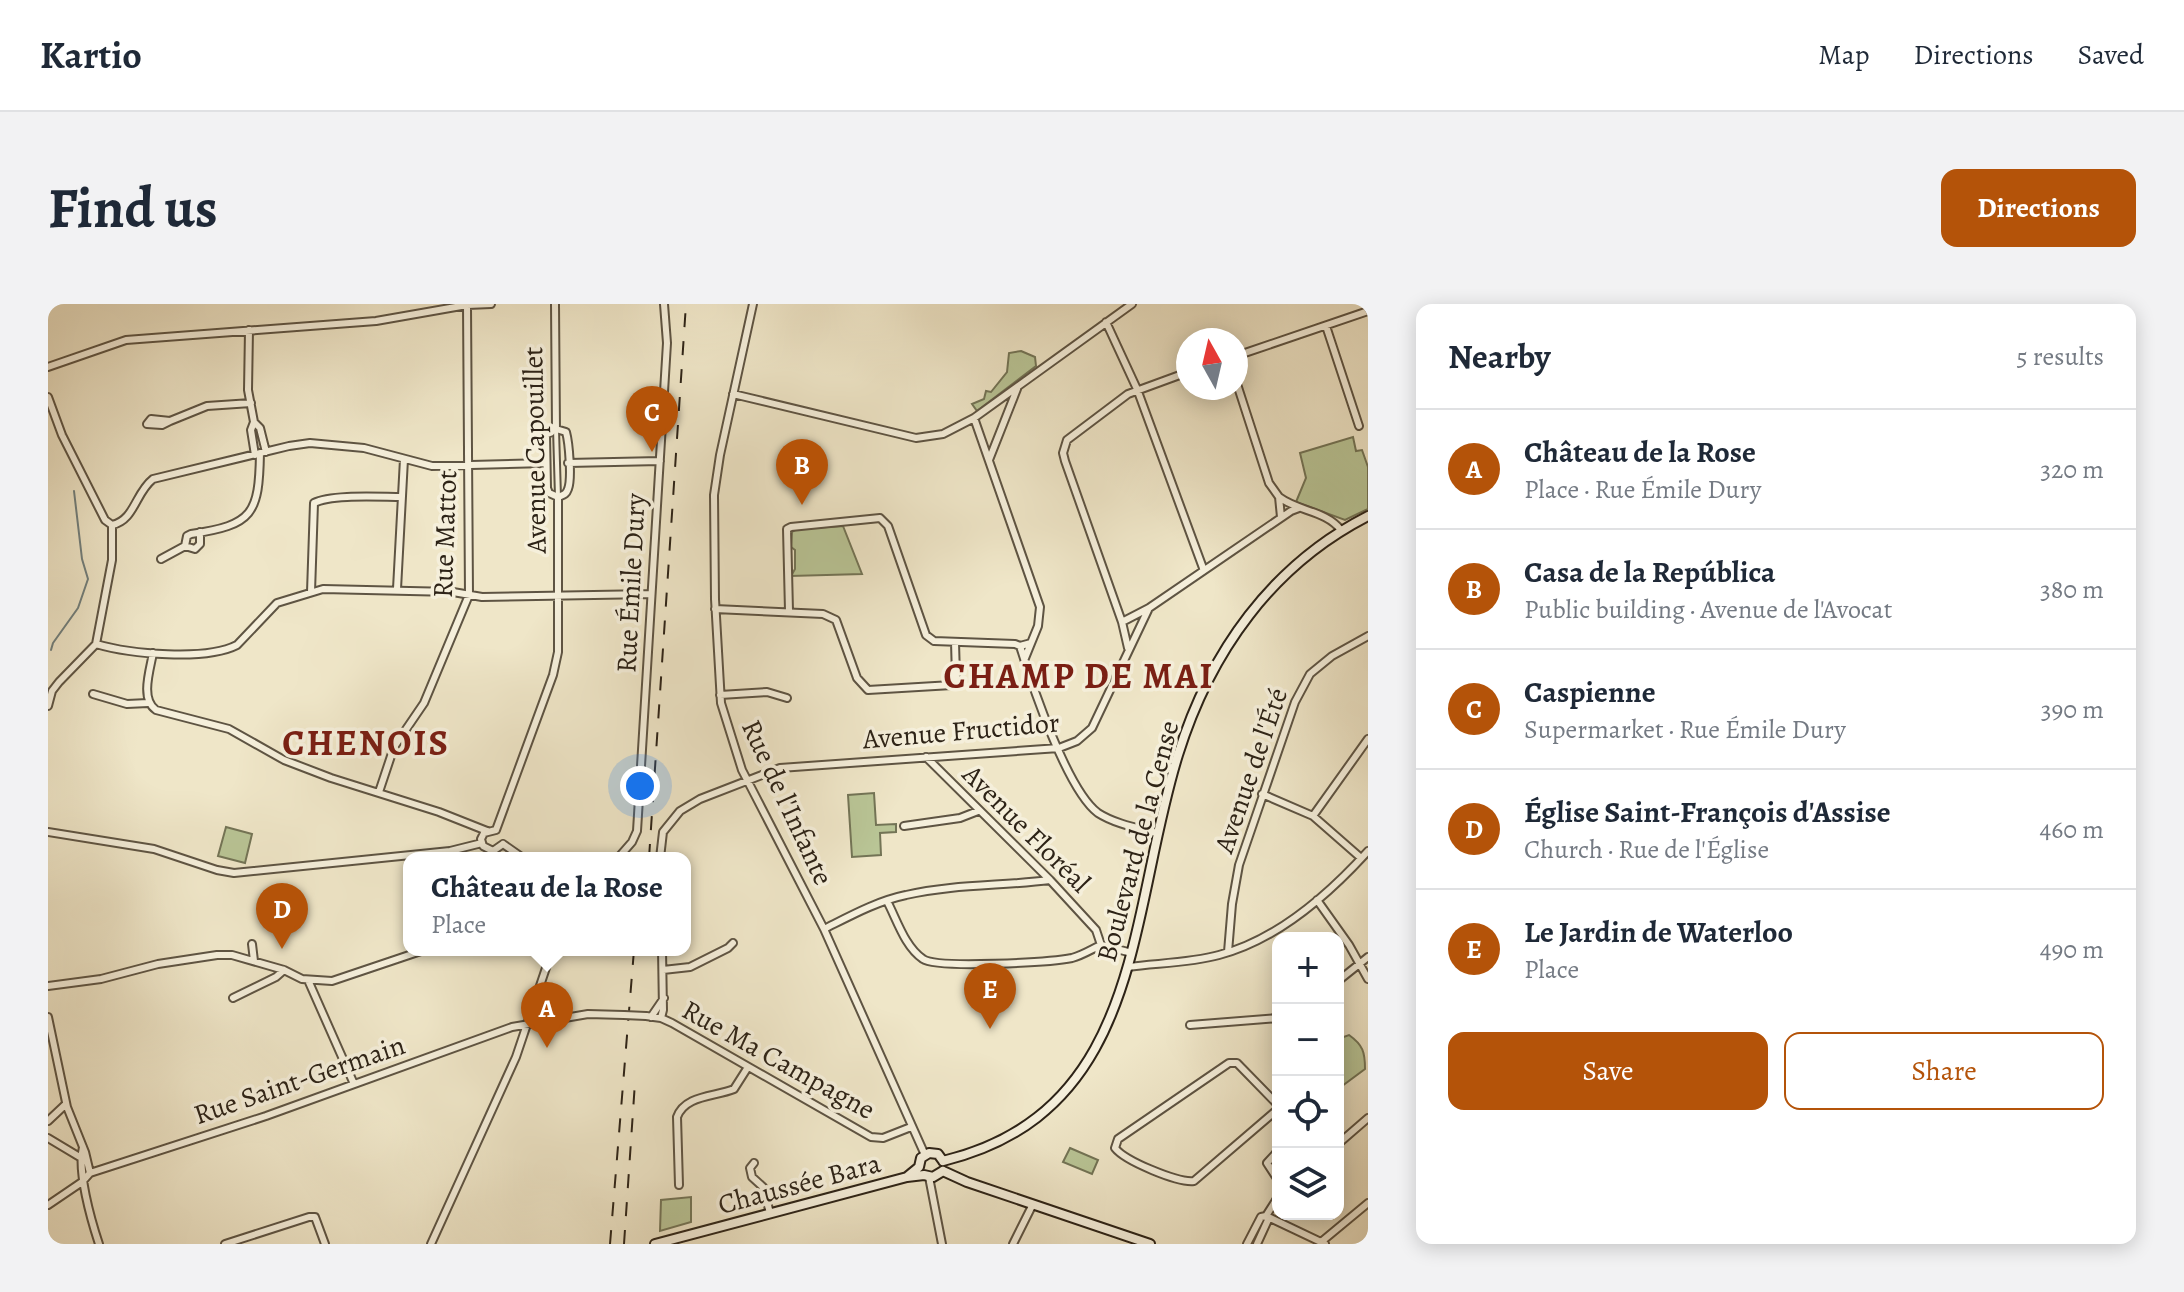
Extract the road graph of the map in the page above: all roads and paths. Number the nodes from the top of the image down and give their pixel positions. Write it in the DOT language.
graph roads {
  1 [pos="491,304"];
  2 [pos="555,304"];
  3 [pos="664,304"];
  4 [pos="753,304"];
  5 [pos="1132,304"];
  6 [pos="467,305"];
  7 [pos="1368,311"];
  8 [pos="1106,322"];
  9 [pos="1326,326"];
  10 [pos="249,330"];
  11 [pos="1248,352"];
  12 [pos="48,367"];
  13 [pos="1176,376"];
  14 [pos="1017,388"];
  15 [pos="1137,389"];
  16 [pos="733,394"];
  17 [pos="48,397"];
  18 [pos="1242,400"];
  19 [pos="251,403"];
  20 [pos="974,418"];
  21 [pos="170,421"];
  22 [pos="254,422"];
  23 [pos="1359,426"];
  24 [pos="556,429"];
  25 [pos="260,453"];
  26 [pos="404,459"];
  27 [pos="989,460"];
  28 [pos="660,461"];
  29 [pos="546,463"];
  30 [pos="568,463"];
  31 [pos="469,465"];
  32 [pos="401,497"];
  33 [pos="558,497"];
  34 [pos="1279,497"];
  35 [pos="1299,508"];
  36 [pos="1368,516"];
  37 [pos="1281,517"];
  38 [pos="112,525"];
  39 [pos="1341,530"];
  40 [pos="200,532"];
  41 [pos="185,546"];
  42 [pos="161,559"];
  43 [pos="1203,568"];
  44 [pos="397,589"];
  45 [pos="311,592"];
  46 [pos="651,594"];
  47 [pos="469,595"];
  48 [pos="558,595"];
  49 [pos="1149,608"];
  50 [pos="715,609"];
  51 [pos="789,611"];
  52 [pos="1122,622"];
  53 [pos="1368,636"];
  54 [pos="955,642"];
  55 [pos="1031,643"];
  56 [pos="96,644"];
  57 [pos="1020,646"];
  58 [pos="1128,648"];
  59 [pos="153,653"];
  60 [pos="1025,658"];
  61 [pos="50,689"];
  62 [pos="93,694"];
  63 [pos="720,695"];
  64 [pos="787,698"];
  65 [pos="148,703"];
  66 [pos="48,706"];
  67 [pos="1368,739"];
  68 [pos="1059,748"];
  69 [pos="926,757"];
  70 [pos="747,781"];
  71 [pos="379,792"];
  72 [pos="1262,794"];
  73 [pos="978,811"];
  74 [pos="1313,816"];
  75 [pos="904,826"];
  76 [pos="496,830"];
  77 [pos="487,831"];
  78 [pos="48,832"];
  79 [pos="1157,833"];
  80 [pos="482,843"];
  81 [pos="503,844"];
  82 [pos="1368,851"];
  83 [pos="440,852"];
  84 [pos="486,852"];
  85 [pos="494,852"];
  86 [pos="514,852"];
  87 [pos="623,852"];
  88 [pos="661,852"];
  89 [pos="403,856"];
  90 [pos="1361,858"];
  91 [pos="1050,880"];
  92 [pos="1317,900"];
  93 [pos="887,901"];
  94 [pos="824,929"];
  95 [pos="733,943"];
  96 [pos="252,944"];
  97 [pos="1101,945"];
  98 [pos="1228,952"];
  99 [pos="1132,953"];
  100 [pos="407,956"];
  101 [pos="550,956"];
  102 [pos="662,956"];
  103 [pos="1368,957"];
  104 [pos="254,961"];
  105 [pos="1360,965"];
  106 [pos="1128,967"];
  107 [pos="284,970"];
  108 [pos="663,970"];
  109 [pos="1344,977"];
  110 [pos="1368,979"];
  111 [pos="308,980"];
  112 [pos="48,986"];
  113 [pos="233,998"];
  114 [pos="664,998"];
  115 [pos="648,1016"];
  116 [pos="48,1017"];
  117 [pos="661,1018"];
  118 [pos="1272,1018"];
  119 [pos="529,1022"];
  120 [pos="1190,1025"];
  121 [pos="748,1067"];
  122 [pos="354,1084"];
  123 [pos="66,1104"];
  124 [pos="1278,1107"];
  125 [pos="1368,1118"];
  126 [pos="48,1121"];
  127 [pos="911,1127"];
  128 [pos="48,1138"];
  129 [pos="1344,1139"];
  130 [pos="925,1155"];
  131 [pos="84,1159"];
  132 [pos="943,1161"];
  133 [pos="754,1163"];
  134 [pos="943,1171"];
  135 [pos="924,1173"];
  136 [pos="88,1176"];
  137 [pos="679,1185"];
  138 [pos="1368,1203"];
  139 [pos="1033,1204"];
  140 [pos="48,1205"];
  141 [pos="1272,1206"];
  142 [pos="770,1213"];
  143 [pos="1266,1216"];
  144 [pos="243,1241"];
  145 [pos="1323,1243"];
  146 [pos="99,1244"];
  147 [pos="225,1244"];
  148 [pos="325,1244"];
  149 [pos="431,1244"];
  150 [pos="655,1244"];
  151 [pos="942,1244"];
  152 [pos="1013,1244"];
  153 [pos="1150,1244"];
  154 [pos="1247,1244"];
  155 [pos="1257,1244"];
  1 -- 6 [label="street"];
  2 -- 24 [label="street, Avenue Capouillet"];
  3 -- 28 [label="street, Rue Émile Dury"];
  4 -- 16 [label="street, Rue de l'Infante"];
  5 -- 8 [label="street"];
  6 -- 10 [label="street"];
  6 -- 31 [label="street, Rue Mattot"];
  7 -- 9 [label="street"];
  8 -- 14 [label="street"];
  8 -- 15 [label="street"];
  9 -- 11 [label="street"];
  9 -- 23 [label="street"];
  10 -- 12 [label="street"];
  10 -- 19 [label="street"];
  13 -- 15 [label="street"];
  14 -- 20 [label="street"];
  14 -- 27 [label="street"];
  15 -- 43 [label="street"];
  15 -- 52 [label="street"];
  16 -- 20 [label="street"];
  16 -- 50 [label="street, Rue de l'Infante"];
  17 -- 38 [label="street"];
  18 -- 34 [label="street"];
  19 -- 21 [label="street"];
  19 -- 22 [label="street"];
  20 -- 27 [label="street"];
  22 -- 25 [label="street"];
  22 -- 25 [label="street"];
  24 -- 29 [label="street"];
  24 -- 30 [label="street"];
  24 -- 33 [label="street, Avenue Capouillet"];
  25 -- 26 [label="street"];
  25 -- 38 [label="street"];
  25 -- 40 [label="street"];
  26 -- 31 [label="street"];
  26 -- 32 [label="street"];
  27 -- 55 [label="street"];
  28 -- 30 [label="street"];
  28 -- 46 [label="street, Rue Émile Dury"];
  29 -- 31 [label="street"];
  29 -- 33 [label="street"];
  30 -- 33 [label="street"];
  31 -- 47 [label="street, Rue Mattot"];
  32 -- 44 [label="street"];
  32 -- 45 [label="street"];
  33 -- 48 [label="street, Avenue Capouillet"];
  34 -- 35 [label="street"];
  34 -- 37 [label="street"];
  35 -- 37 [label="street, Avenue Fructidor"];
  35 -- 39 [label="street"];
  36 -- 39 [label="main road, Boulevard de la Cense"];
  37 -- 43 [label="street, Avenue Fructidor"];
  38 -- 56 [label="street"];
  39 -- 79 [label="main road, Boulevard de la Cense"];
  40 -- 41 [label="street"];
  40 -- 41 [label="street"];
  41 -- 42 [label="street"];
  43 -- 49 [label="street, Avenue Fructidor"];
  44 -- 45 [label="street"];
  44 -- 47 [label="street"];
  45 -- 59 [label="street"];
  46 -- 48 [label="street"];
  46 -- 87 [label="street, Rue Émile Dury"];
  47 -- 48 [label="street"];
  47 -- 71 [label="street, Rue Mattot"];
  48 -- 76 [label="street, Avenue Capouillet"];
  49 -- 52 [label="street, Avenue Fructidor"];
  49 -- 58 [label="street, Avenue Fructidor"];
  50 -- 51 [label="street"];
  50 -- 63 [label="street, Rue de l'Infante"];
  51 -- 54 [label="street"];
  51 -- 54 [label="street"];
  52 -- 58 [label="street"];
  53 -- 72 [label="street, Avenue de l'Été"];
  54 -- 57 [label="street"];
  55 -- 57 [label="street"];
  55 -- 60 [label="street"];
  56 -- 59 [label="street"];
  56 -- 61 [label="street"];
  57 -- 60 [label="street"];
  58 -- 68 [label="street, Avenue Fructidor"];
  59 -- 65 [label="street"];
  60 -- 68 [label="street"];
  61 -- 66 [label="street"];
  62 -- 65 [label="street"];
  63 -- 64 [label="street"];
  63 -- 70 [label="street, Rue de l'Infante"];
  65 -- 71 [label="street"];
  67 -- 74 [label="street"];
  68 -- 69 [label="street, Avenue Fructidor"];
  68 -- 79 [label="street"];
  69 -- 70 [label="street, Avenue Fructidor"];
  69 -- 73 [label="street, Avenue Floréal"];
  70 -- 88 [label="street, Avenue Fructidor"];
  70 -- 94 [label="street, Rue de l'Infante"];
  71 -- 77 [label="street"];
  72 -- 74 [label="street"];
  72 -- 98 [label="street, Avenue de l'Été"];
  73 -- 75 [label="street"];
  73 -- 91 [label="street, Avenue Floréal"];
  74 -- 90 [label="street"];
  76 -- 77 [label="street"];
  76 -- 81 [label="street"];
  77 -- 80 [label="street"];
  78 -- 89 [label="street"];
  79 -- 99 [label="main road, Boulevard de la Cense"];
  80 -- 83 [label="street"];
  80 -- 84 [label="street"];
  81 -- 85 [label="street"];
  81 -- 86 [label="street"];
  82 -- 90 [label="street"];
  90 -- 92 [label="street"];
  91 -- 93 [label="street"];
  91 -- 97 [label="street, Avenue Floréal"];
  92 -- 98 [label="street"];
  92 -- 105 [label="street"];
  93 -- 94 [label="street"];
  93 -- 97 [label="street"];
  94 -- 127 [label="street, Rue de l'Infante"];
  95 -- 108 [label="street"];
  96 -- 104 [label="street"];
  97 -- 99 [label="street"];
  98 -- 106 [label="street"];
  99 -- 106 [label="main road, Boulevard de la Cense"];
  100 -- 111 [label="street"];
  101 -- 119 [label="street"];
  102 -- 108 [label="street"];
  103 -- 105 [label="street"];
  104 -- 107 [label="street"];
  104 -- 112 [label="street"];
  105 -- 109 [label="street"];
  105 -- 110 [label="street"];
  106 -- 132 [label="main road, Boulevard de la Cense"];
  107 -- 111 [label="street"];
  107 -- 113 [label="street"];
  108 -- 114 [label="street"];
  111 -- 122 [label="street"];
  114 -- 115 [label="street"];
  114 -- 117 [label="street"];
  115 -- 117 [label="street, Rue Ma Campagne"];
  115 -- 119 [label="street, Rue Ma Campagne, bridge"];
  116 -- 123 [label="street"];
  117 -- 121 [label="street, Rue Ma Campagne"];
  118 -- 120 [label="street"];
  119 -- 122 [label="street, Rue Saint-Germain"];
  119 -- 149 [label="street"];
  121 -- 127 [label="street, Rue Ma Campagne"];
  121 -- 137 [label="street"];
  122 -- 136 [label="street, Rue Saint-Germain"];
  123 -- 126 [label="street"];
  123 -- 131 [label="street"];
  124 -- 124 [label="street"];
  125 -- 129 [label="street"];
  127 -- 130 [label="street, Rue de l'Infante"];
  128 -- 131 [label="street"];
  130 -- 132 [label="main road"];
  130 -- 135 [label="main road"];
  131 -- 136 [label="street"];
  132 -- 134 [label="main road"];
  133 -- 142 [label="street"];
  134 -- 135 [label="main road"];
  134 -- 139 [label="main road"];
  135 -- 142 [label="main road, Chaussée Bara"];
  135 -- 151 [label="street"];
  136 -- 140 [label="street, Rue Saint-Germain"];
  136 -- 146 [label="street"];
  138 -- 145 [label="street"];
  139 -- 152 [label="street"];
  139 -- 153 [label="main road"];
  141 -- 143 [label="street"];
  142 -- 150 [label="main road, Chaussée Bara"];
  143 -- 145 [label="street"];
  143 -- 154 [label="street"];
  143 -- 155 [label="street"];
  144 -- 147 [label="street"];
  144 -- 148 [label="street"];
}
